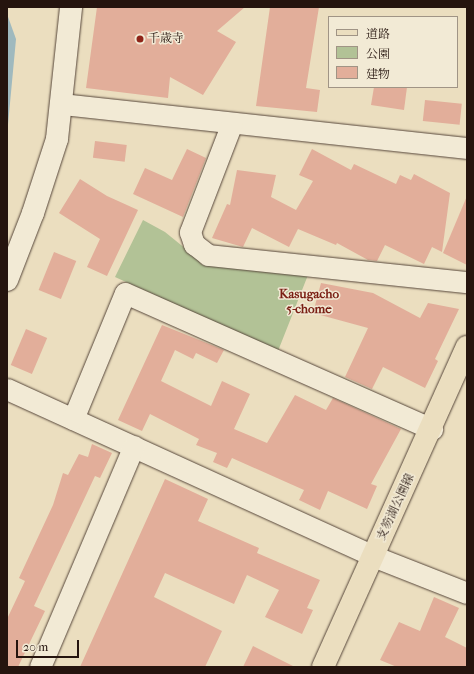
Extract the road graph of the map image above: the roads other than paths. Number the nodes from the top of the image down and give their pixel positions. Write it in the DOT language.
graph roads {
  1 [pos="71,7"];
  2 [pos="62,104"];
  3 [pos="232,123"];
  4 [pos="467,148"];
  5 [pos="7,280"];
  6 [pos="467,282"];
  7 [pos="467,347"];
  8 [pos="7,389"];
  9 [pos="73,418"];
  10 [pos="432,429"];
  11 [pos="134,446"];
  12 [pos="373,556"];
  13 [pos="467,593"];
  14 [pos="40,667"];
  15 [pos="323,667"];
  1 -- 2 [label="street"];
  2 -- 3 [label="street"];
  2 -- 5 [label="street"];
  3 -- 4 [label="street"];
  3 -- 6 [label="street"];
  7 -- 10 [label="main road, 支笏湖公園線"];
  8 -- 9 [label="street"];
  9 -- 10 [label="street"];
  9 -- 11 [label="street"];
  10 -- 12 [label="main road, 支笏湖公園線"];
  11 -- 12 [label="street"];
  11 -- 14 [label="street"];
  12 -- 13 [label="street"];
  12 -- 15 [label="main road, 支笏湖公園線"];
}
